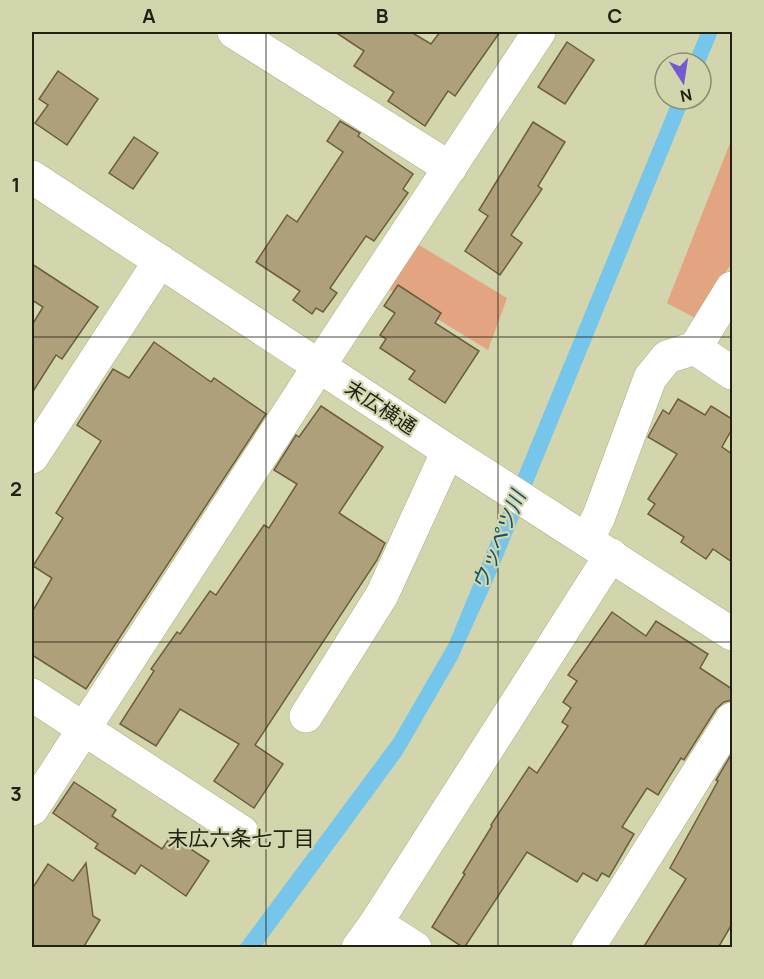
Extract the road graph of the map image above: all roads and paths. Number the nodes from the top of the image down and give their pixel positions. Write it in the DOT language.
graph roads {
  1 [pos="234,32"];
  2 [pos="539,32"];
  3 [pos="450,168"];
  4 [pos="32,177"];
  5 [pos="160,261"];
  6 [pos="732,288"];
  7 [pos="695,348"];
  8 [pos="319,366"];
  9 [pos="732,373"];
  10 [pos="32,457"];
  11 [pos="458,457"];
  12 [pos="590,541"];
  13 [pos="732,634"];
  14 [pos="32,695"];
  15 [pos="306,716"];
  16 [pos="732,719"];
  17 [pos="83,729"];
  18 [pos="32,809"];
  19 [pos="242,832"];
  20 [pos="367,935"];
  21 [pos="415,948"];
  22 [pos="588,948"];
  1 -- 3 [label="street"];
  2 -- 3 [label="street"];
  3 -- 8 [label="street"];
  4 -- 5 [label="street, 末広横通"];
  5 -- 8 [label="street, 末広横通"];
  5 -- 10 [label="street"];
  6 -- 7 [label="street"];
  7 -- 9 [label="street"];
  7 -- 12 [label="street"];
  8 -- 11 [label="street, 末広横通"];
  8 -- 17 [label="street"];
  11 -- 12 [label="street, 末広横通"];
  11 -- 15 [label="street"];
  12 -- 13 [label="street, 末広横通"];
  12 -- 20 [label="street"];
  14 -- 17 [label="street"];
  16 -- 22 [label="street"];
  17 -- 18 [label="street"];
  17 -- 19 [label="street"];
  20 -- 21 [label="street"];
}
